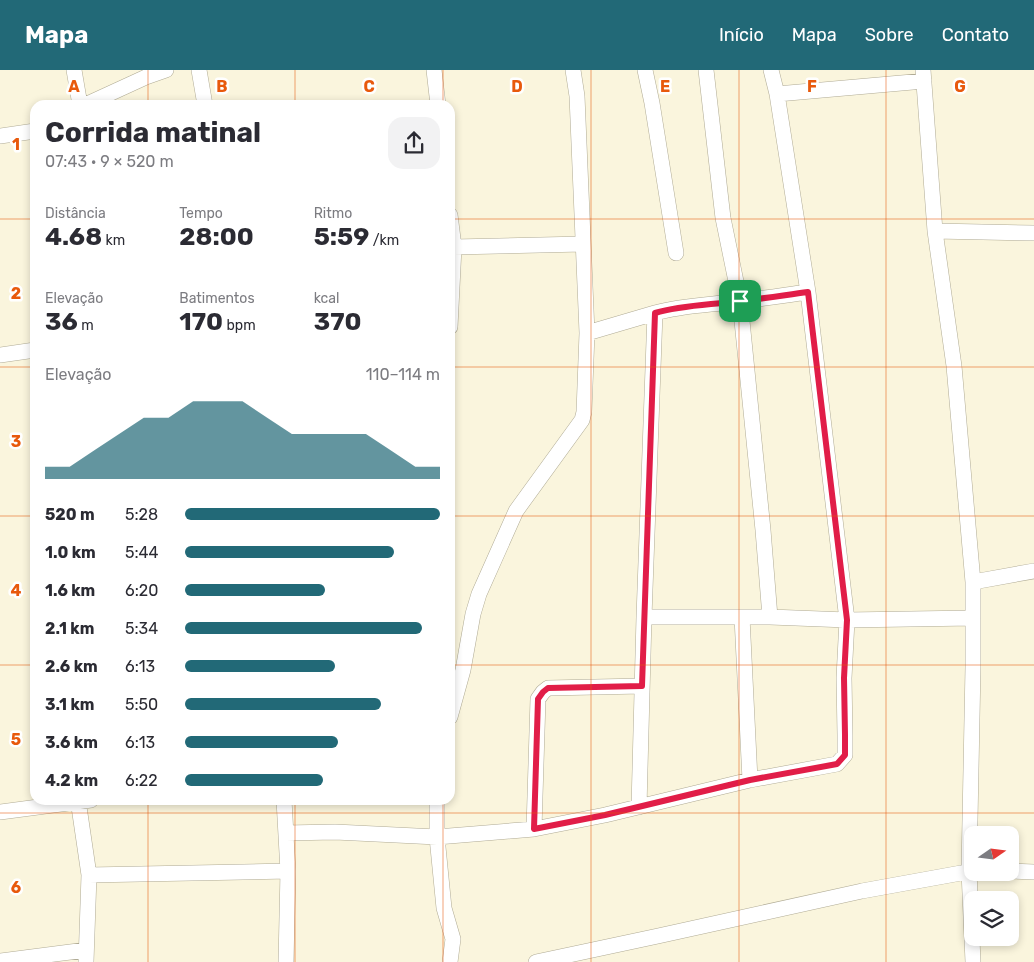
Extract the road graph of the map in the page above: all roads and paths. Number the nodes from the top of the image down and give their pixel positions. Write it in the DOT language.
graph roads {
  1 [pos="74,70"];
  2 [pos="166,70"];
  3 [pos="199,70"];
  4 [pos="434,70"];
  5 [pos="573,70"];
  6 [pos="645,70"];
  7 [pos="706,70"];
  8 [pos="771,70"];
  9 [pos="924,76"];
  10 [pos="777,94"];
  11 [pos="79,100"];
  12 [pos="95,100"];
  13 [pos="204,100"];
  14 [pos="437,100"];
  15 [pos="30,132"];
  16 [pos="0,136"];
  17 [pos="934,231"];
  18 [pos="1034,233"];
  19 [pos="583,244"];
  20 [pos="455,247"];
  21 [pos="676,253"];
  22 [pos="808,292"];
  23 [pos="740,301"];
  24 [pos="655,313"];
  25 [pos="587,333"];
  26 [pos="30,351"];
  27 [pos="0,355"];
  28 [pos="1034,571"];
  29 [pos="973,582"];
  30 [pos="644,617"];
  31 [pos="742,617"];
  32 [pos="770,617"];
  33 [pos="973,618"];
  34 [pos="847,620"];
  35 [pos="642,686"];
  36 [pos="455,699"];
  37 [pos="750,780"];
  38 [pos="52,805"];
  39 [pos="82,805"];
  40 [pos="284,805"];
  41 [pos="437,805"];
  42 [pos="639,807"];
  43 [pos="0,812"];
  44 [pos="971,826"];
  45 [pos="534,829"];
  46 [pos="286,833"];
  47 [pos="437,837"];
  48 [pos="288,871"];
  49 [pos="1019,871"];
  50 [pos="964,872"];
  51 [pos="1034,872"];
  52 [pos="89,876"];
  53 [pos="971,881"];
  54 [pos="86,956"];
  55 [pos="0,961"];
  56 [pos="286,962"];
  57 [pos="450,962"];
  58 [pos="536,962"];
  59 [pos="973,962"];
  1 -- 11 [label="street"];
  2 -- 12 [label="street"];
  3 -- 13 [label="street"];
  4 -- 14 [label="street"];
  5 -- 19 [label="street"];
  6 -- 21 [label="street"];
  7 -- 23 [label="street"];
  8 -- 10 [label="street"];
  9 -- 10 [label="street"];
  9 -- 17 [label="street"];
  10 -- 22 [label="street"];
  15 -- 16 [label="street"];
  17 -- 18 [label="street"];
  17 -- 29 [label="street"];
  19 -- 20 [label="street"];
  19 -- 25 [label="street"];
  22 -- 23 [label="street"];
  22 -- 34 [label="street"];
  23 -- 24 [label="street"];
  23 -- 32 [label="street"];
  24 -- 25 [label="street"];
  24 -- 30 [label="street"];
  25 -- 36 [label="street"];
  26 -- 27 [label="street"];
  28 -- 29 [label="street"];
  29 -- 33 [label="street"];
  30 -- 31 [label="street"];
  30 -- 35 [label="street"];
  31 -- 32 [label="street"];
  31 -- 37 [label="street"];
  32 -- 34 [label="street"];
  33 -- 34 [label="street"];
  33 -- 44 [label="street"];
  34 -- 37 [label="street"];
  35 -- 42 [label="street"];
  35 -- 45 [label="street"];
  37 -- 42 [label="street"];
  38 -- 43 [label="street"];
  39 -- 52 [label="street"];
  40 -- 46 [label="street"];
  41 -- 47 [label="street"];
  42 -- 45 [label="street"];
  45 -- 47 [label="street"];
  46 -- 47 [label="street"];
  46 -- 48 [label="street"];
  47 -- 57 [label="street"];
  48 -- 52 [label="street"];
  48 -- 56 [label="street"];
  49 -- 51 [label="street"];
  50 -- 58 [label="street"];
  52 -- 54 [label="street"];
  53 -- 59 [label="street"];
  54 -- 55 [label="street"];
}
